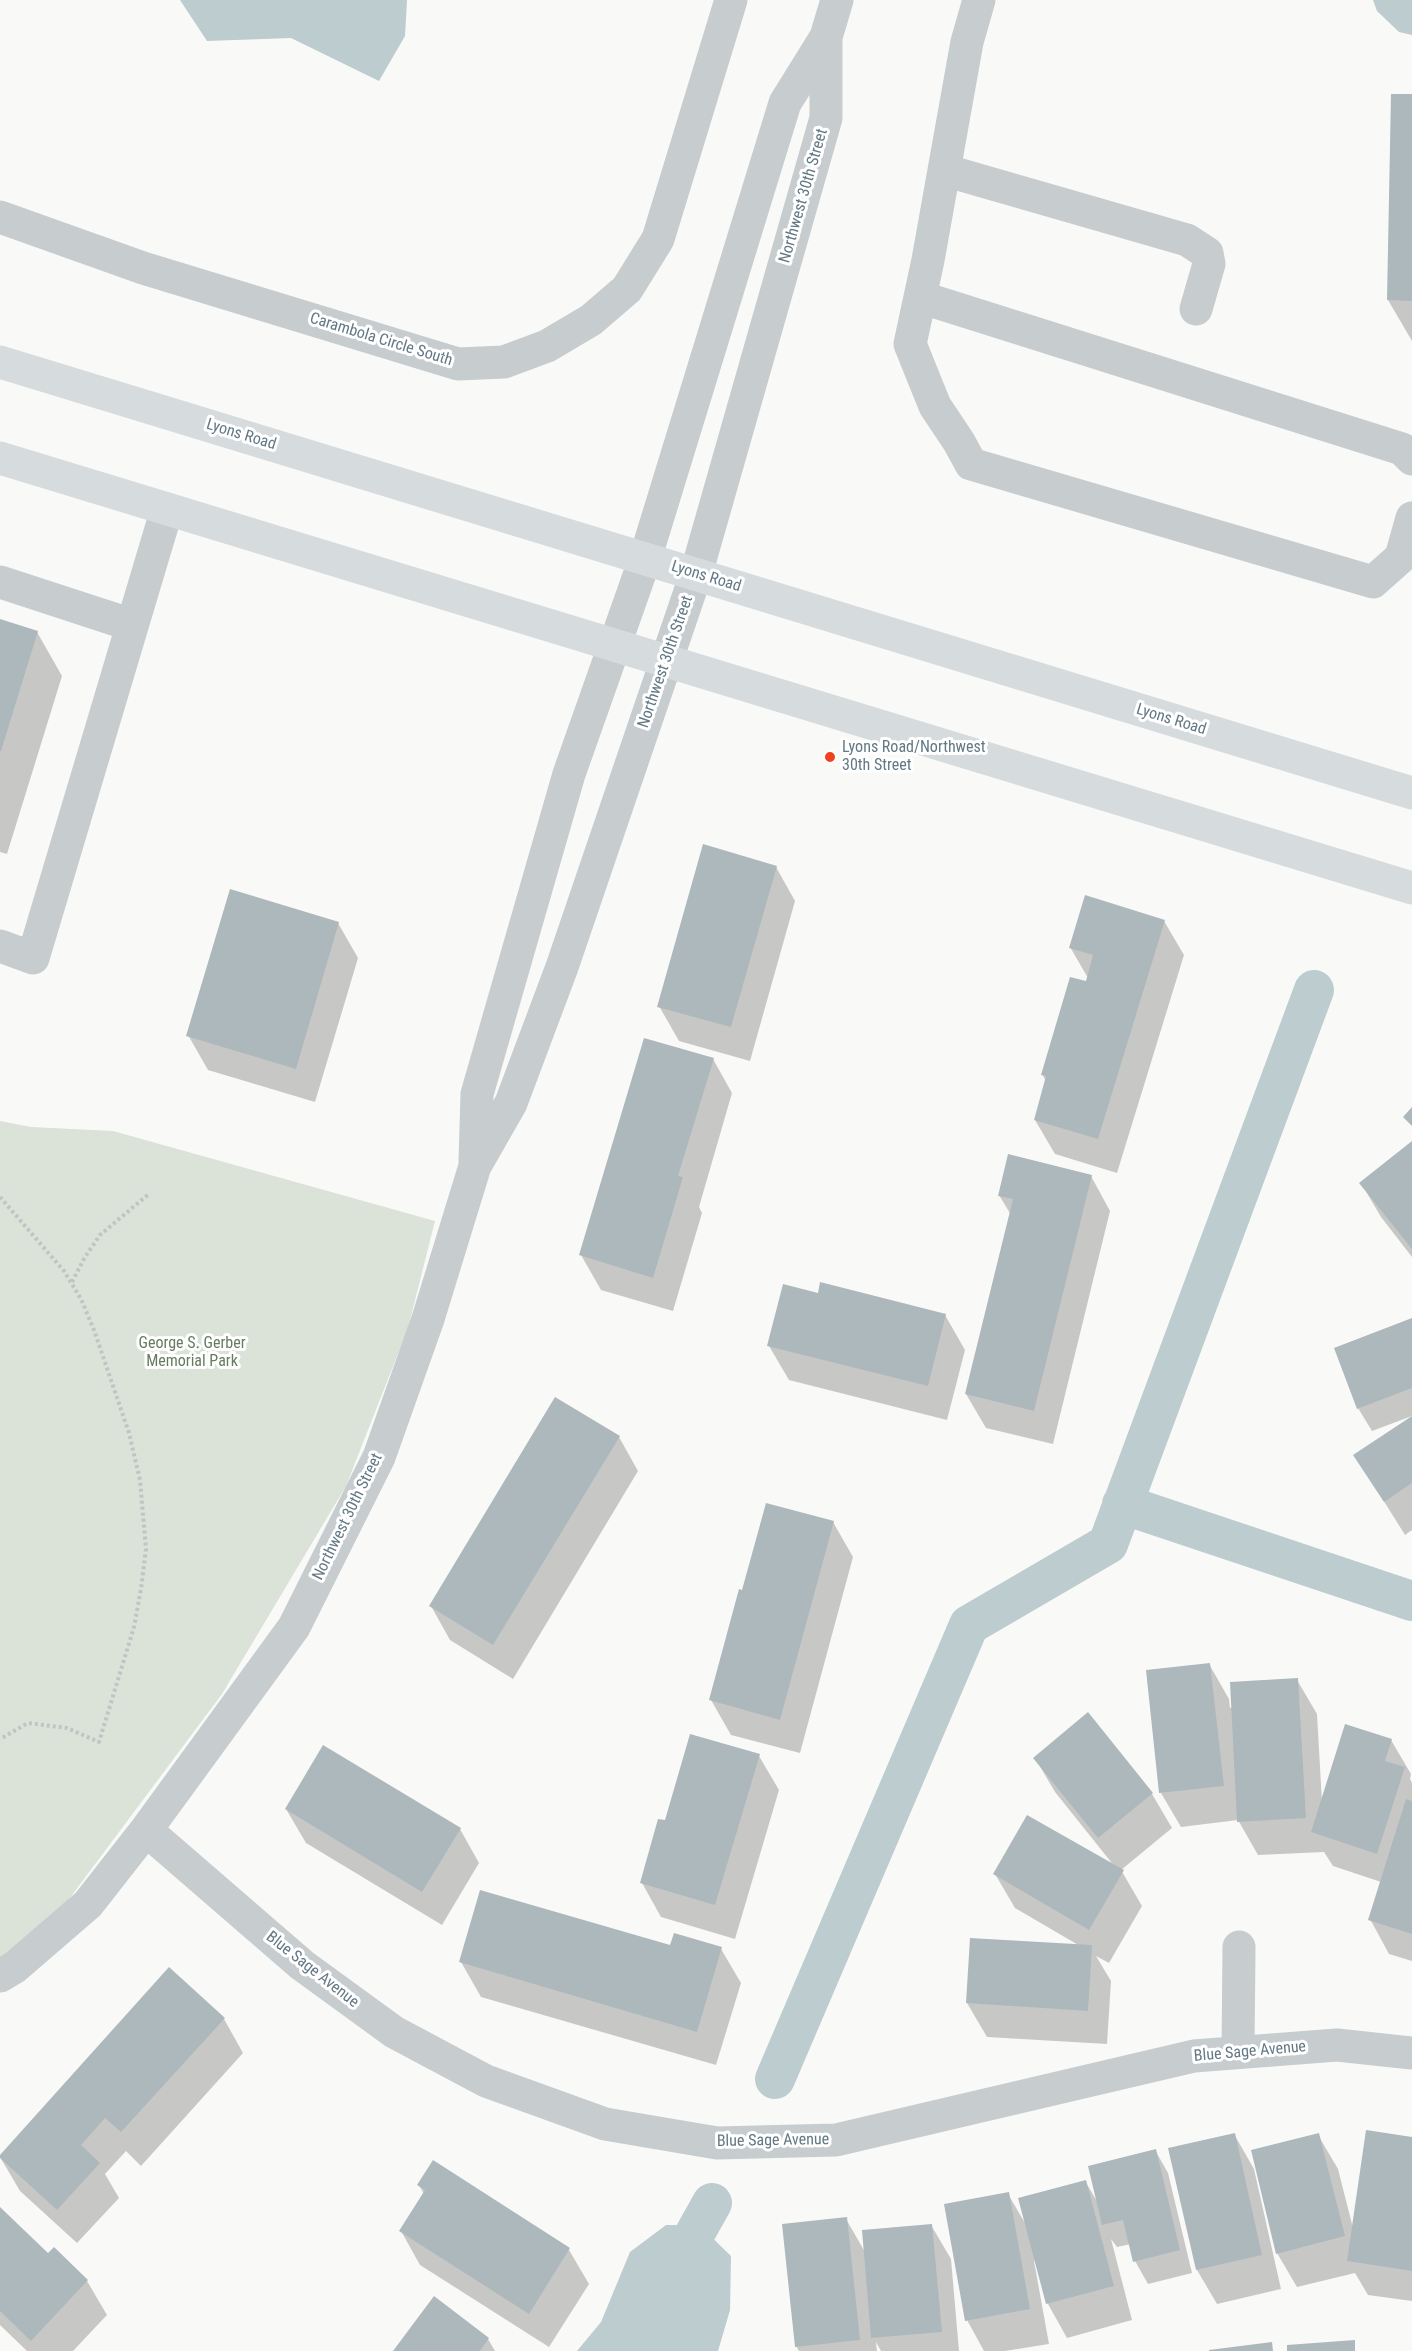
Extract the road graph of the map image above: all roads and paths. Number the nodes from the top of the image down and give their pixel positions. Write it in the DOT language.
graph roads {
  1 [pos="731,0"];
  2 [pos="837,0"];
  3 [pos="979,0"];
  4 [pos="826,37"];
  5 [pos="944,170"];
  6 [pos="0,217"];
  7 [pos="920,297"];
  8 [pos="1196,309"];
  9 [pos="0,362"];
  10 [pos="0,458"];
  11 [pos="1412,459"];
  12 [pos="166,509"];
  13 [pos="1412,518"];
  14 [pos="645,559"];
  15 [pos="696,574"];
  16 [pos="0,582"];
  17 [pos="132,625"];
  18 [pos="615,645"];
  19 [pos="668,660"];
  20 [pos="1412,793"];
  21 [pos="1412,888"];
  22 [pos="0,946"];
  23 [pos="475,1167"];
  24 [pos="150,1193"];
  25 [pos="0,1197"];
  26 [pos="71,1283"];
  27 [pos="0,1738"];
  28 [pos="146,1830"];
  29 [pos="1239,1947"];
  30 [pos="0,1976"];
  31 [pos="1239,2052"];
  32 [pos="1412,2053"];
  1 -- 6 [label="street, Carambola Circle South"];
  2 -- 4 [label="street, Northwest 30th Street"];
  3 -- 5 [label="street"];
  4 -- 14 [label="street, Northwest 30th Street"];
  4 -- 15 [label="street, Northwest 30th Street"];
  5 -- 7 [label="street"];
  5 -- 8 [label="street"];
  7 -- 11 [label="street"];
  7 -- 13 [label="street"];
  9 -- 14 [label="main road, Lyons Road"];
  10 -- 12 [label="main road"];
  12 -- 17 [label="street"];
  12 -- 18 [label="main road"];
  14 -- 15 [label="main road, Lyons Road"];
  14 -- 18 [label="street, Northwest 30th Street"];
  15 -- 19 [label="street, Northwest 30th Street"];
  15 -- 20 [label="main road, Lyons Road"];
  16 -- 17 [label="street"];
  17 -- 22 [label="street"];
  18 -- 19 [label="main road"];
  18 -- 23 [label="street, Northwest 30th Street"];
  19 -- 21 [label="main road"];
  19 -- 23 [label="street, Northwest 30th Street"];
  23 -- 28 [label="street, Northwest 30th Street"];
  24 -- 26 [label="path"];
  25 -- 26 [label="path"];
  26 -- 27 [label="path"];
  28 -- 30 [label="street, Northwest 30th Street"];
  28 -- 31 [label="street, Blue Sage Avenue"];
  29 -- 31 [label="street"];
  31 -- 32 [label="street, Blue Sage Avenue"];
}
